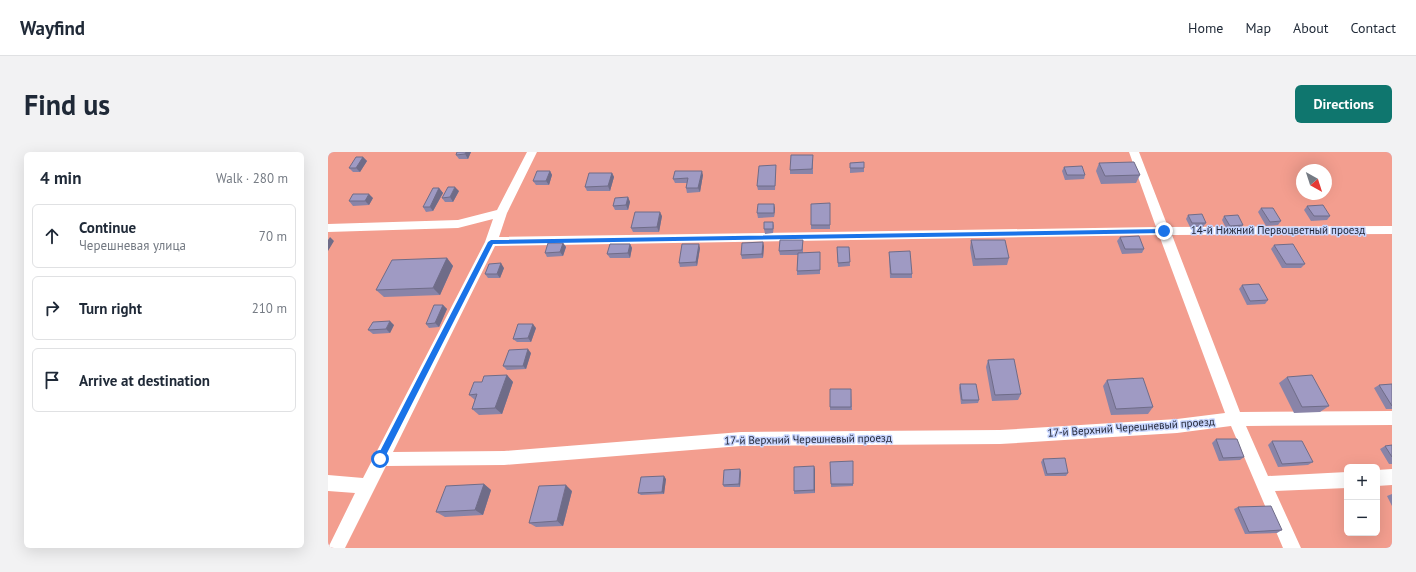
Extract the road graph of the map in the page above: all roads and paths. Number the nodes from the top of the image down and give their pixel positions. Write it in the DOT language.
graph roads {
  1 [pos="532,152"];
  2 [pos="1134,152"];
  3 [pos="501,213"];
  4 [pos="328,228"];
  5 [pos="1392,230"];
  6 [pos="1164,231"];
  7 [pos="491,242"];
  8 [pos="1235,418"];
  9 [pos="1392,418"];
  10 [pos="380,459"];
  11 [pos="1392,477"];
  12 [pos="1380,478"];
  13 [pos="1344,480"];
  14 [pos="328,483"];
  15 [pos="1264,484"];
  16 [pos="367,486"];
  17 [pos="336,548"];
  18 [pos="1292,548"];
  1 -- 3 [label="lane"];
  2 -- 6 [label="lane"];
  3 -- 4 [label="lane"];
  3 -- 7 [label="lane"];
  5 -- 6 [label="lane, 14-й Нижний Первоцветный проезд"];
  6 -- 7 [label="lane, 14-й Нижний Первоцветный проезд"];
  6 -- 8 [label="lane"];
  7 -- 10 [label="lane"];
  8 -- 9 [label="lane, 17-й Верхний Черешневый проезд"];
  8 -- 10 [label="lane, 17-й Верхний Черешневый проезд"];
  8 -- 15 [label="lane"];
  10 -- 16 [label="lane"];
  11 -- 12 [label="lane"];
  13 -- 15 [label="lane"];
  14 -- 16 [label="lane"];
  15 -- 18 [label="lane"];
  16 -- 17 [label="lane"];
}
